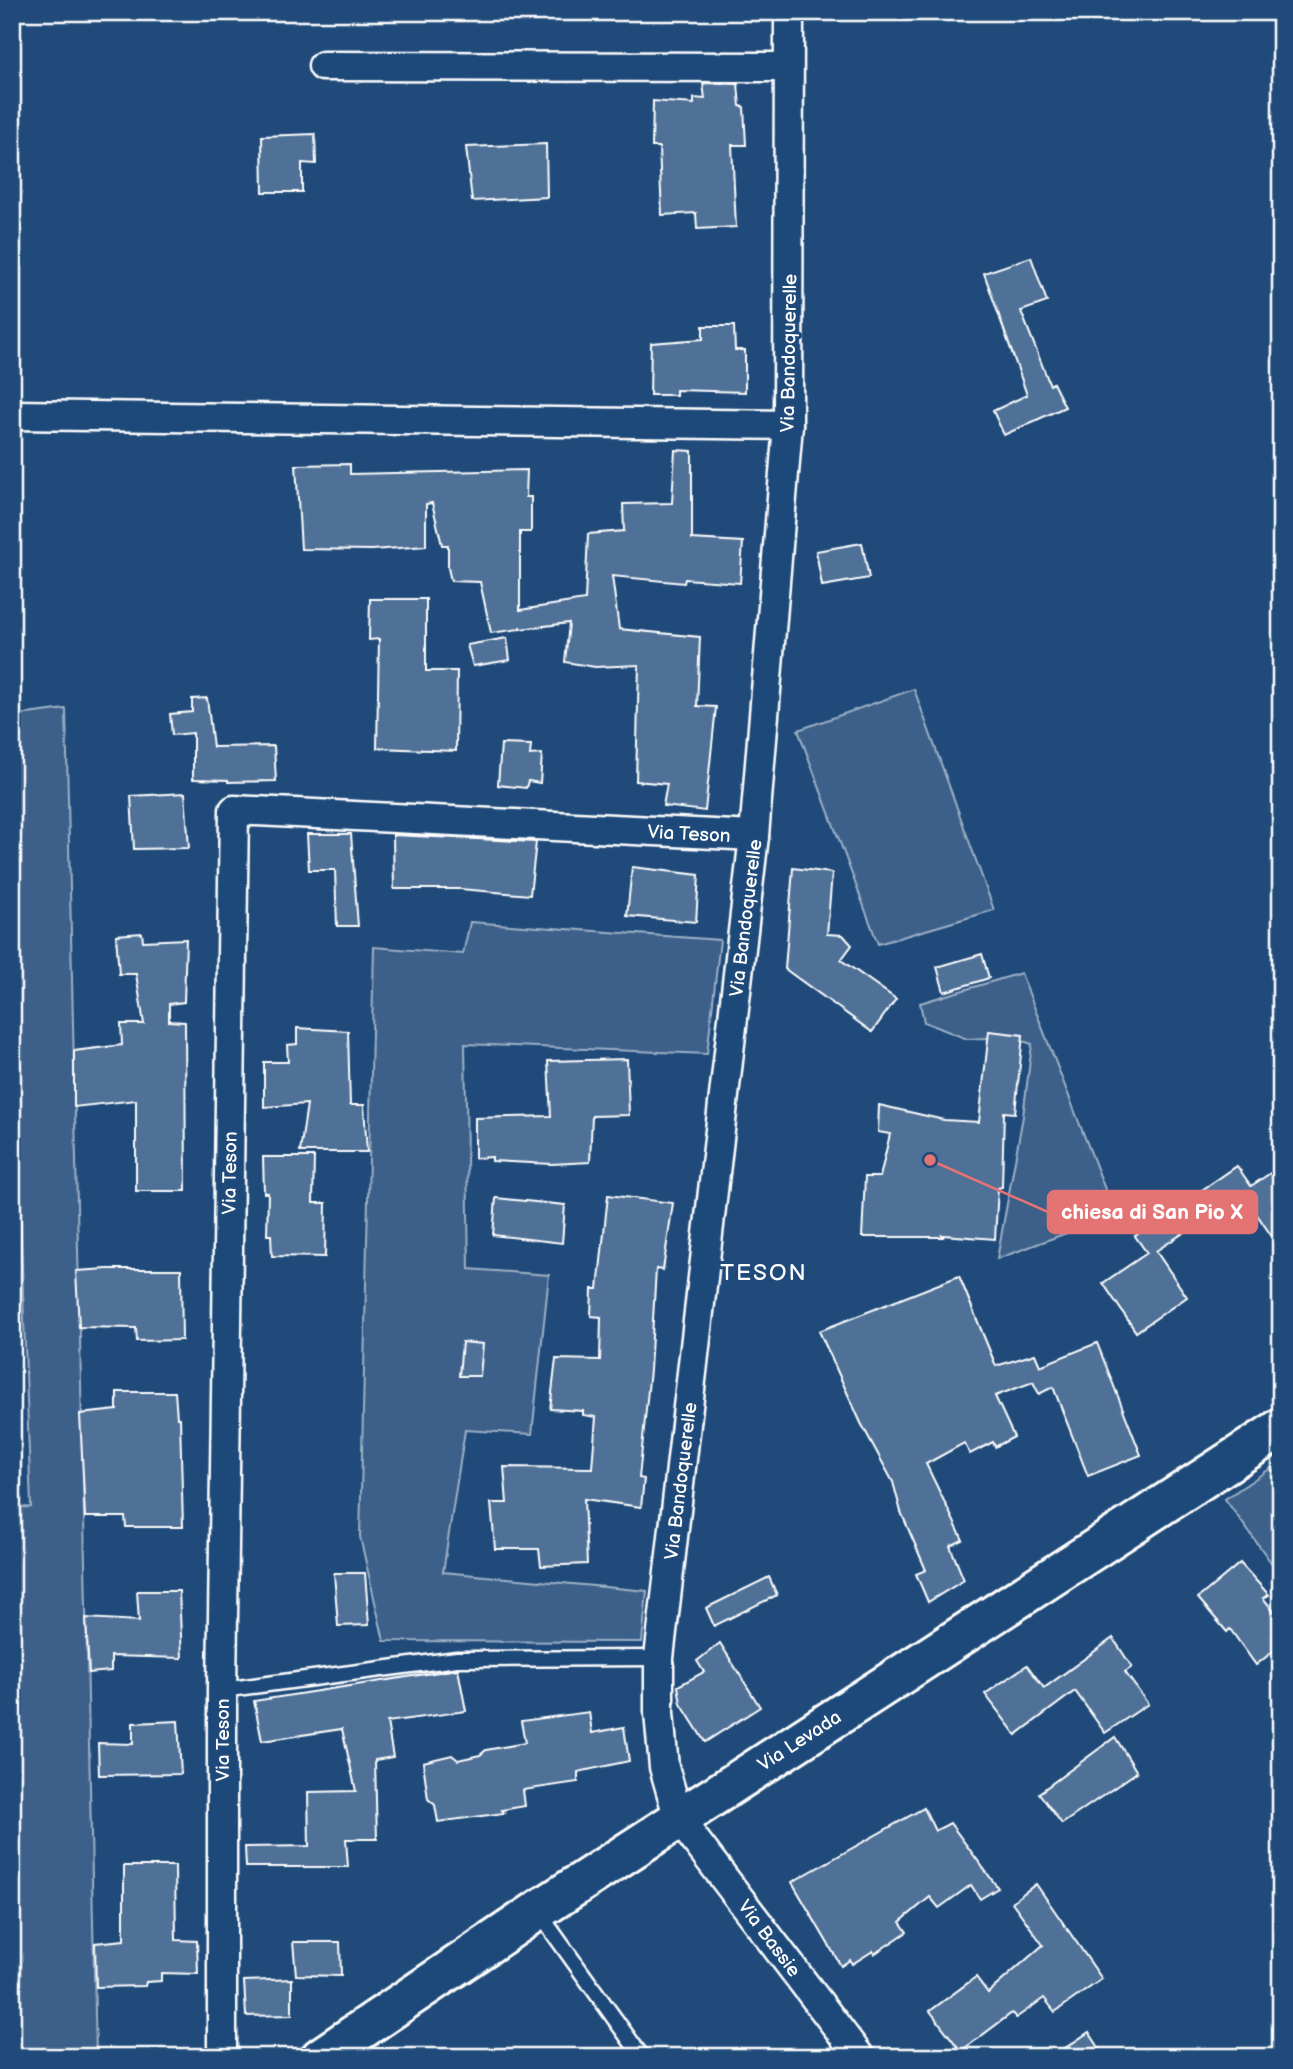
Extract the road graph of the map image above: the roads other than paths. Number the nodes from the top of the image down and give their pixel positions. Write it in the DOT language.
graph roads {
  1 [pos="789,12"];
  2 [pos="323,66"];
  3 [pos="788,67"];
  4 [pos="12,415"];
  5 [pos="788,425"];
  6 [pos="754,836"];
  7 [pos="1281,1428"];
  8 [pos="659,1658"];
  9 [pos="222,1690"];
  10 [pos="679,1819"];
  11 [pos="537,1911"];
  12 [pos="851,2050"];
  13 [pos="219,2057"];
  14 [pos="321,2057"];
  15 [pos="642,2057"];
  1 -- 3 [label="street, Via Bandoquerelle"];
  2 -- 3 [label="street"];
  3 -- 5 [label="street, Via Bandoquerelle"];
  4 -- 5 [label="street"];
  5 -- 6 [label="street, Via Bandoquerelle"];
  6 -- 8 [label="street, Via Bandoquerelle"];
  6 -- 9 [label="street, Via Teson"];
  7 -- 10 [label="main road, Via Levada"];
  8 -- 9 [label="lane"];
  8 -- 10 [label="street, Via Bandoquerelle"];
  9 -- 13 [label="street, Via Teson"];
  10 -- 11 [label="main road, Via Levada"];
  10 -- 12 [label="street, Via Bassie"];
  11 -- 14 [label="main road, Via Levada"];
  11 -- 15 [label="lane"];
}
